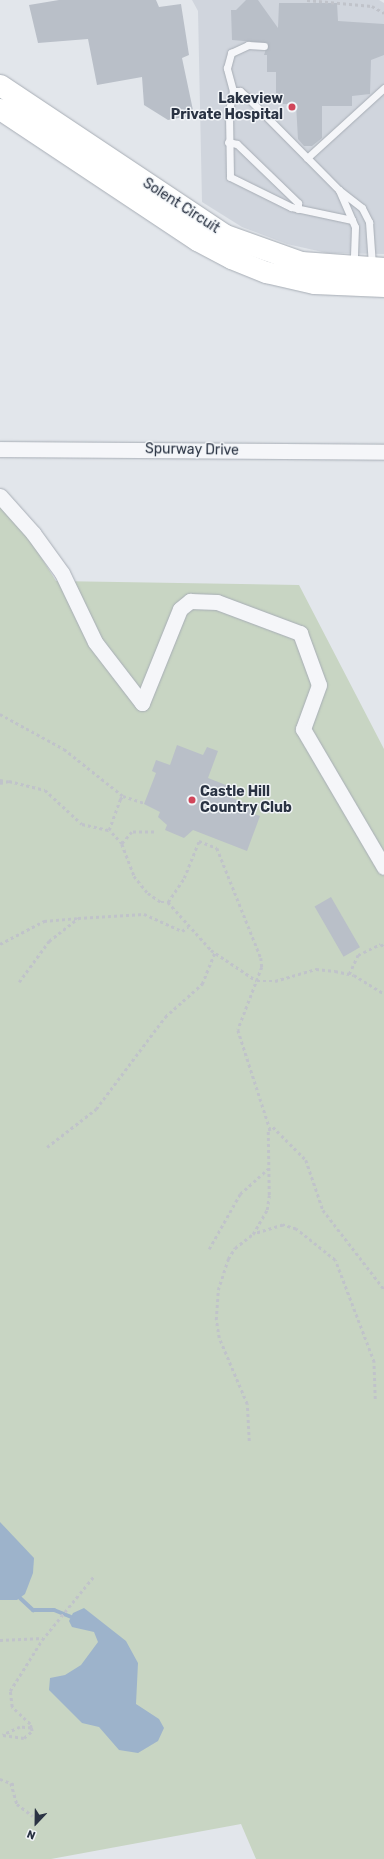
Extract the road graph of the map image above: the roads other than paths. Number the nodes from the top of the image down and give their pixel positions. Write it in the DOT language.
graph roads {
  1 [pos="264,46"];
  2 [pos="0,85"];
  3 [pos="384,88"];
  4 [pos="233,91"];
  5 [pos="0,109"];
  6 [pos="228,142"];
  7 [pos="307,158"];
  8 [pos="339,190"];
  9 [pos="298,209"];
  10 [pos="352,220"];
  11 [pos="370,268"];
  12 [pos="384,286"];
  13 [pos="0,449"];
  14 [pos="384,452"];
  15 [pos="0,496"];
  16 [pos="384,867"];
  1 -- 4 [label="lane"];
  2 -- 11 [label="street, Solent Circuit"];
  3 -- 7 [label="lane"];
  4 -- 6 [label="lane"];
  4 -- 7 [label="lane"];
  5 -- 12 [label="street, Solent Circuit"];
  6 -- 9 [label="lane"];
  6 -- 9 [label="lane"];
  7 -- 8 [label="lane"];
  8 -- 10 [label="lane"];
  8 -- 11 [label="lane"];
  9 -- 10 [label="lane"];
  10 -- 11 [label="lane"];
  13 -- 14 [label="street, Spurway Drive"];
  15 -- 16 [label="street"];
}
